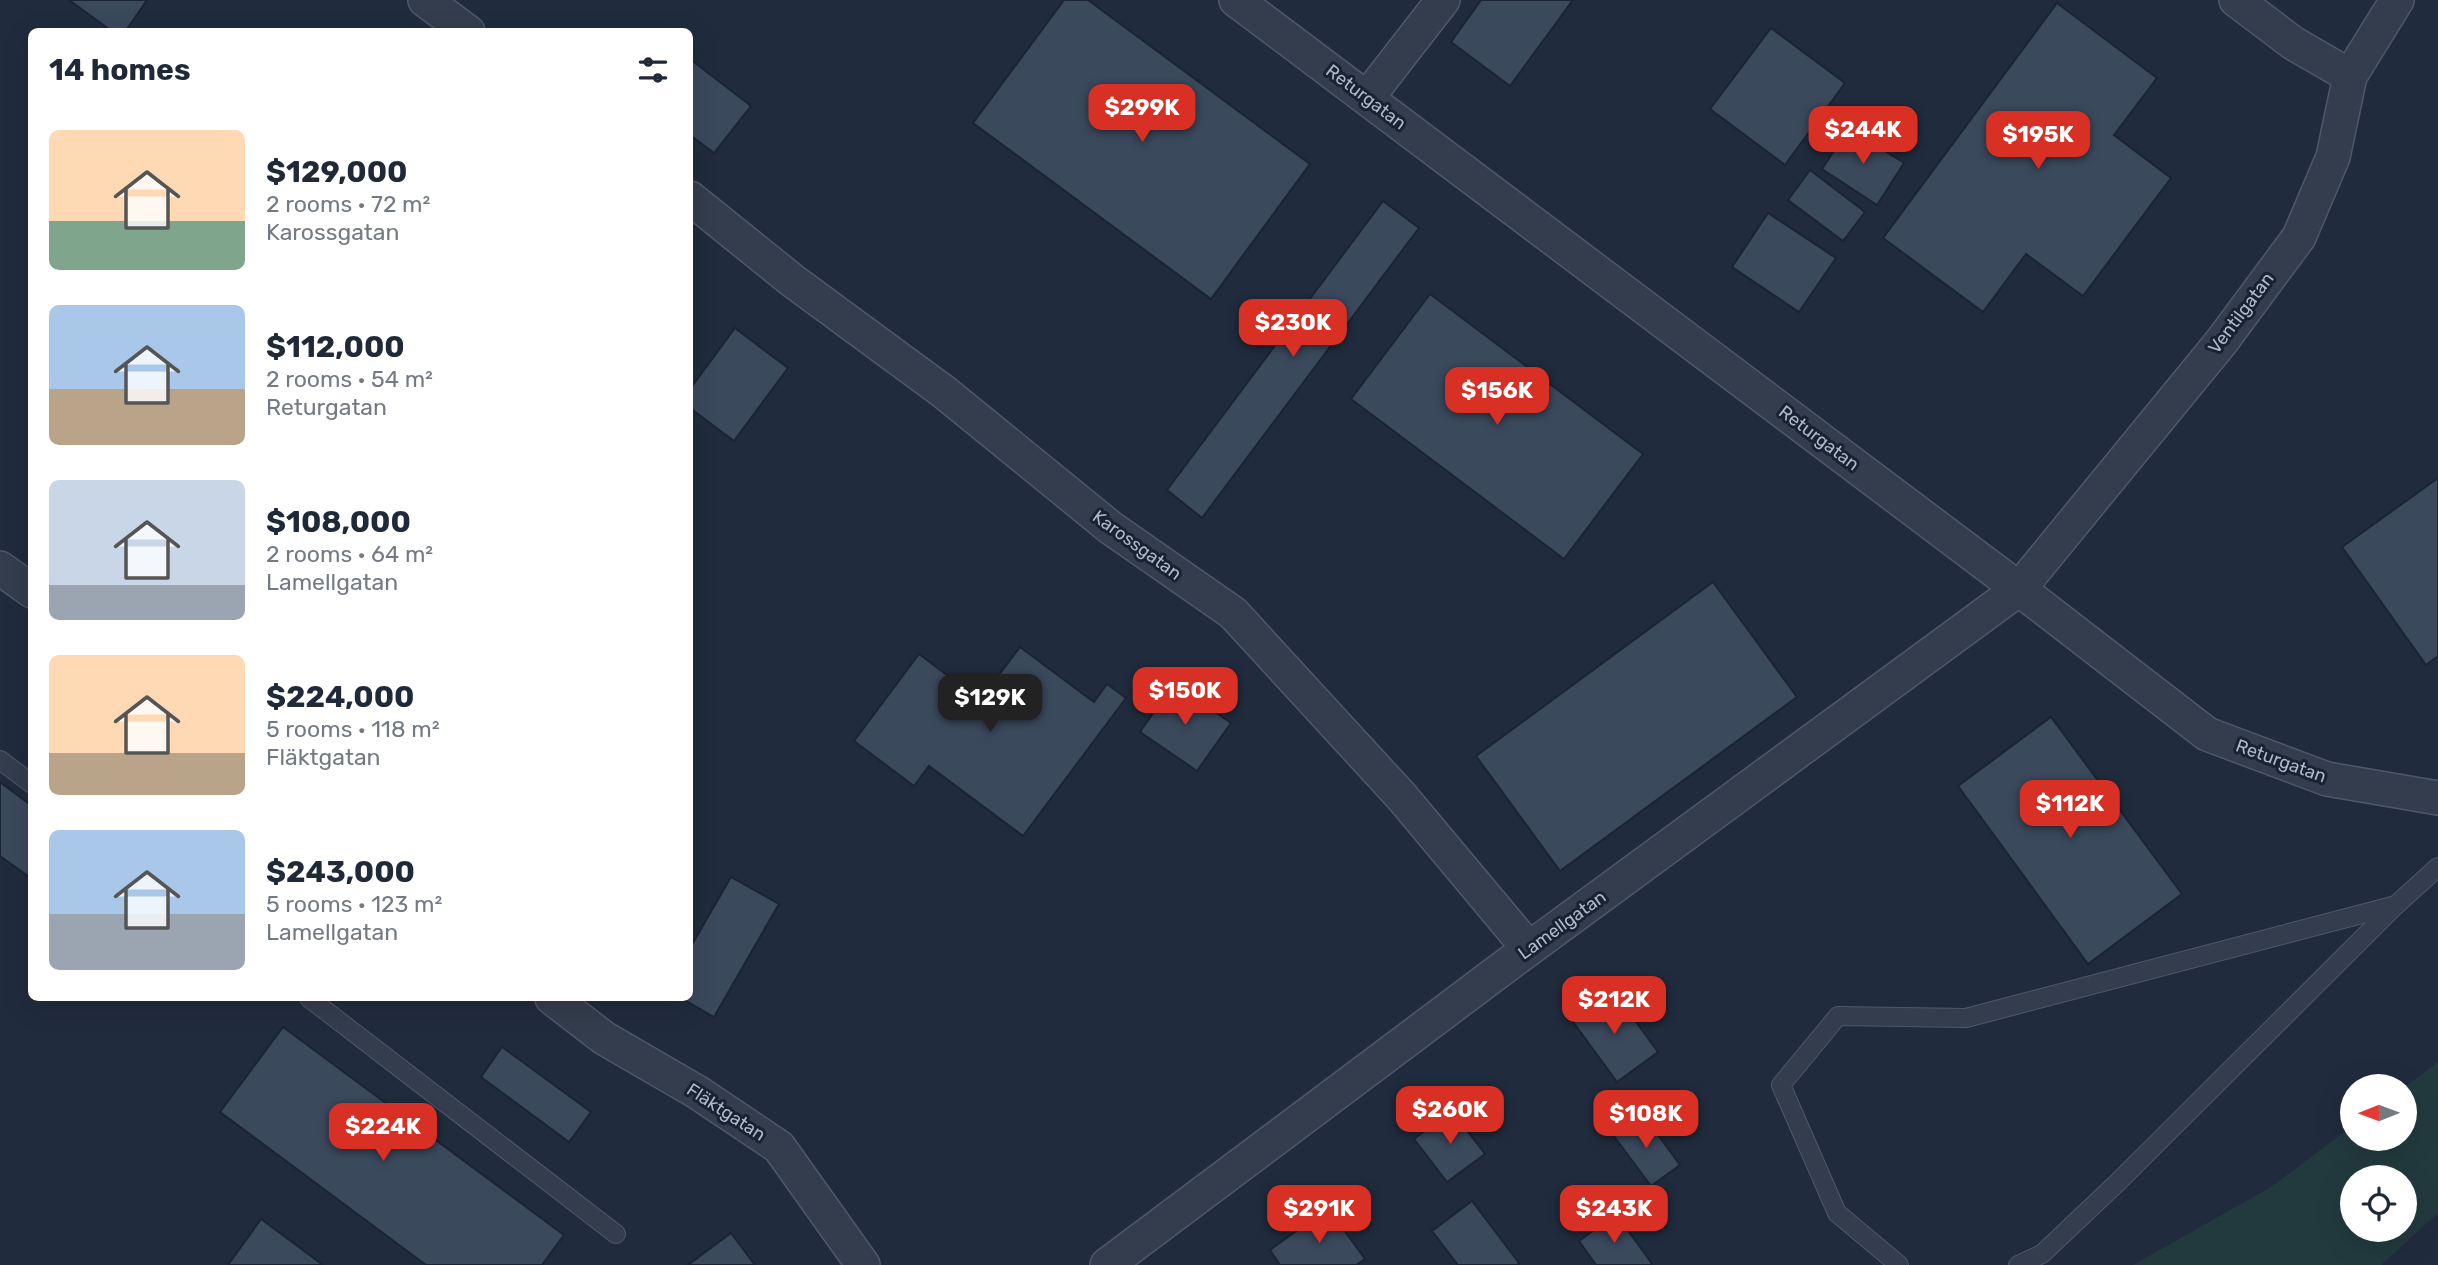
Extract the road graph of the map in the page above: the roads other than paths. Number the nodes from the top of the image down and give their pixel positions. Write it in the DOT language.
graph roads {
  1 [pos="425,0"];
  2 [pos="1236,0"];
  3 [pos="1443,0"];
  4 [pos="2236,0"];
  5 [pos="2397,0"];
  6 [pos="463,28"];
  7 [pos="2350,76"];
  8 [pos="1367,98"];
  9 [pos="693,200"];
  10 [pos="0,568"];
  11 [pos="28,588"];
  12 [pos="2020,589"];
  13 [pos="0,760"];
  14 [pos="28,781"];
  15 [pos="2438,798"];
  16 [pos="2438,867"];
  17 [pos="2396,905"];
  18 [pos="1529,949"];
  19 [pos="313,1001"];
  20 [pos="556,1001"];
  21 [pos="616,1234"];
  22 [pos="863,1265"];
  23 [pos="1107,1265"];
  24 [pos="1899,1265"];
  25 [pos="2018,1265"];
  1 -- 6 [label="street"];
  2 -- 8 [label="street, Returgatan"];
  3 -- 8 [label="street"];
  4 -- 7 [label="street"];
  5 -- 7 [label="street, Ventilgatan"];
  7 -- 12 [label="street, Ventilgatan"];
  8 -- 12 [label="street, Returgatan"];
  9 -- 18 [label="street, Karossgatan"];
  10 -- 11 [label="street"];
  12 -- 15 [label="street, Returgatan"];
  12 -- 18 [label="street, Lamellgatan"];
  13 -- 14 [label="lane"];
  16 -- 17 [label="lane"];
  17 -- 24 [label="lane"];
  17 -- 25 [label="lane"];
  18 -- 23 [label="street, Lamellgatan"];
  19 -- 21 [label="lane"];
  20 -- 22 [label="street, Fläktgatan"];
}
